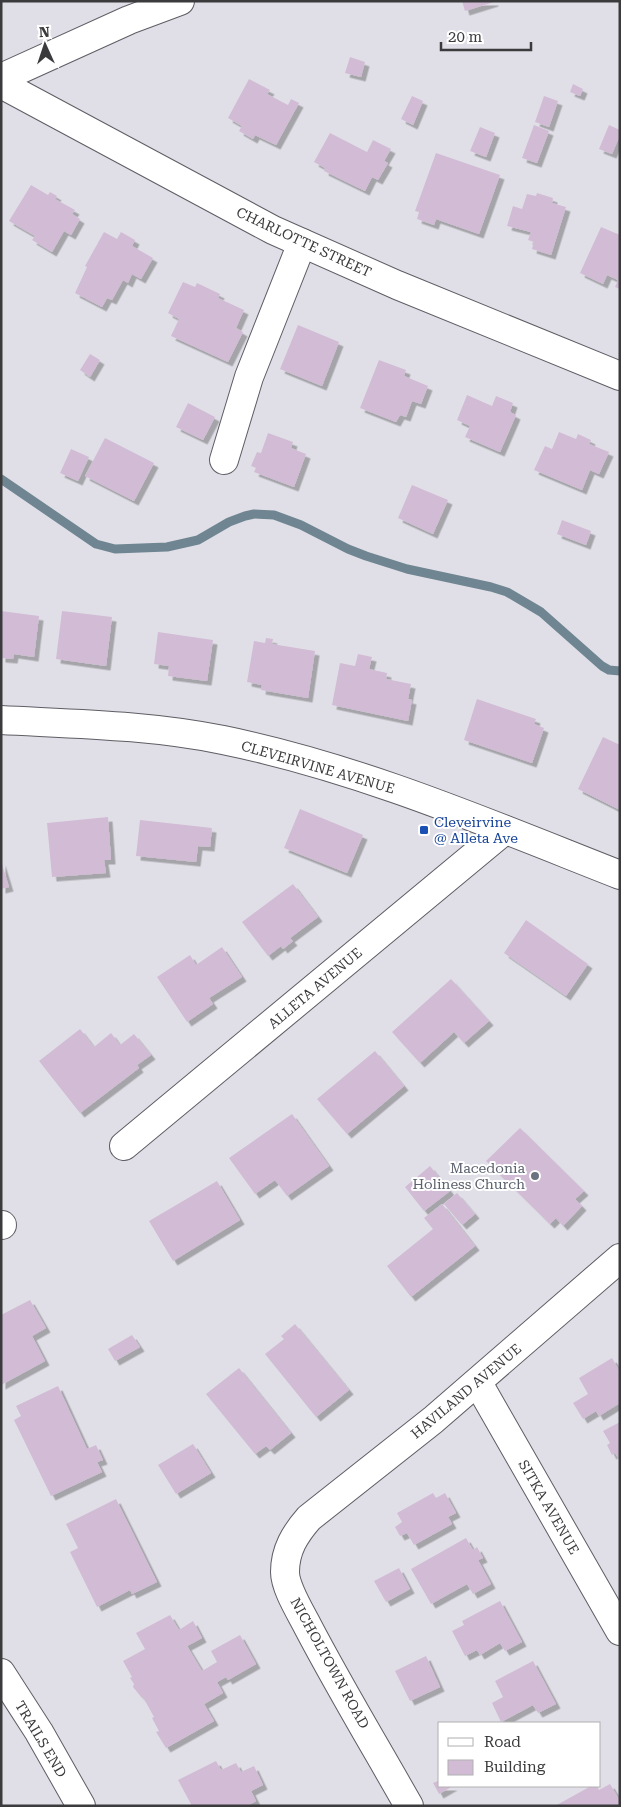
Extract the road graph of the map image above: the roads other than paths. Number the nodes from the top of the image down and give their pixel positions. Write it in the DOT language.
graph roads {
  1 [pos="180,1"];
  2 [pos="1,78"];
  3 [pos="1,84"];
  4 [pos="302,243"];
  5 [pos="620,376"];
  6 [pos="224,460"];
  7 [pos="1,720"];
  8 [pos="505,830"];
  9 [pos="620,875"];
  10 [pos="124,1146"];
  11 [pos="620,1258"];
  12 [pos="478,1383"];
  13 [pos="309,1518"];
  14 [pos="620,1631"];
  15 [pos="1,1673"];
  16 [pos="81,1806"];
  17 [pos="409,1806"];
  1 -- 2 [label="street"];
  3 -- 4 [label="street, CHARLOTTE STREET"];
  4 -- 5 [label="street, CHARLOTTE STREET"];
  4 -- 6 [label="street"];
  7 -- 8 [label="street, CLEVEIRVINE AVENUE"];
  8 -- 9 [label="street, CLEVEIRVINE AVENUE"];
  8 -- 10 [label="street, ALLETA AVENUE"];
  11 -- 12 [label="street, HAVILAND AVENUE"];
  12 -- 13 [label="street, HAVILAND AVENUE"];
  12 -- 14 [label="street, SITKA AVENUE"];
  13 -- 17 [label="street, NICHOLTOWN ROAD"];
  15 -- 16 [label="street, TRAILS END"];
}
